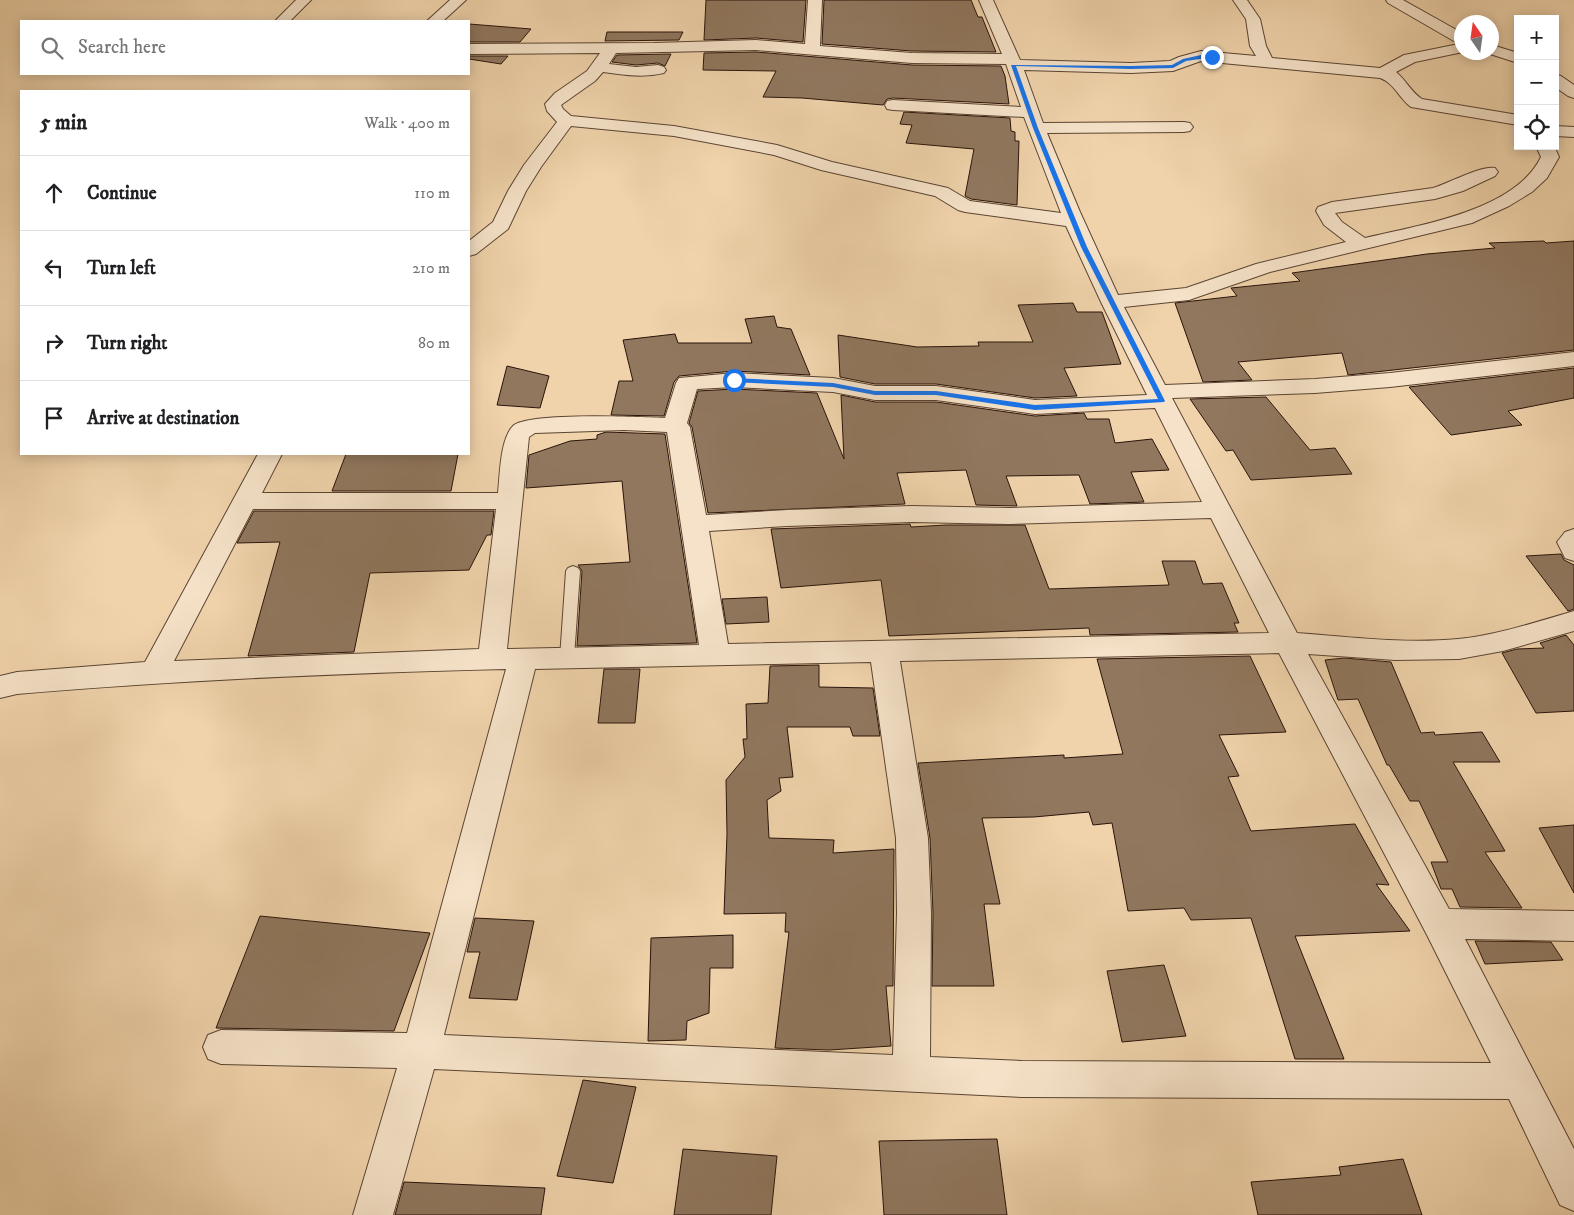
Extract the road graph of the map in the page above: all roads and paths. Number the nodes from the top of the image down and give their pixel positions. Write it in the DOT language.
graph roads {
  1 [pos="304,0"];
  2 [pos="459,0"];
  3 [pos="815,0"];
  4 [pos="986,0"];
  5 [pos="1240,0"];
  6 [pos="1392,0"];
  7 [pos="283,20"];
  8 [pos="435,20"];
  9 [pos="720,28"];
  10 [pos="1454,35"];
  11 [pos="715,45"];
  12 [pos="470,49"];
  13 [pos="610,49"];
  14 [pos="812,49"];
  15 [pos="1454,50"];
  16 [pos="1499,52"];
  17 [pos="1514,57"];
  18 [pos="1012,62"];
  19 [pos="1268,63"];
  20 [pos="599,67"];
  21 [pos="658,70"];
  22 [pos="1383,73"];
  23 [pos="1559,82"];
  24 [pos="1574,93"];
  25 [pos="893,105"];
  26 [pos="1514,119"];
  27 [pos="566,120"];
  28 [pos="1033,120"];
  29 [pos="1184,127"];
  30 [pos="1559,131"];
  31 [pos="1574,132"];
  32 [pos="1547,150"];
  33 [pos="1489,172"];
  34 [pos="1398,198"];
  35 [pos="1074,221"];
  36 [pos="1432,228"];
  37 [pos="1363,245"];
  38 [pos="470,249"];
  39 [pos="1111,302"];
  40 [pos="1574,359"];
  41 [pos="1160,396"];
  42 [pos="675,425"];
  43 [pos="269,455"];
  44 [pos="245,501"];
  45 [pos="510,501"];
  46 [pos="1218,510"];
  47 [pos="695,524"];
  48 [pos="1574,538"];
  49 [pos="1574,552"];
  50 [pos="573,571"];
  51 [pos="1574,621"];
  52 [pos="1288,643"];
  53 [pos="884,651"];
  54 [pos="714,655"];
  55 [pos="567,658"];
  56 [pos="523,659"];
  57 [pos="492,660"];
  58 [pos="154,672"];
  59 [pos="0,687"];
  60 [pos="1439,924"];
  61 [pos="1574,926"];
  62 [pos="221,1047"];
  63 [pos="421,1051"];
  64 [pos="911,1073"];
  65 [pos="1520,1081"];
  66 [pos="1574,1191"];
  67 [pos="373,1215"];
  1 -- 7 [label="street"];
  2 -- 8 [label="street"];
  3 -- 14 [label="street"];
  4 -- 18 [label="street"];
  5 -- 19 [label="street"];
  6 -- 10 [label="street"];
  9 -- 11 [label="street"];
  11 -- 13 [label="street"];
  11 -- 14 [label="street"];
  12 -- 13 [label="street"];
  13 -- 20 [label="street"];
  14 -- 18 [label="street"];
  15 -- 22 [label="street"];
  16 -- 17 [label="street"];
  18 -- 19 [label="street"];
  18 -- 28 [label="street"];
  19 -- 22 [label="street"];
  20 -- 21 [label="street"];
  20 -- 27 [label="street"];
  22 -- 26 [label="street"];
  23 -- 24 [label="street"];
  25 -- 28 [label="street"];
  27 -- 35 [label="street"];
  27 -- 38 [label="street"];
  28 -- 29 [label="street"];
  28 -- 35 [label="street"];
  30 -- 31 [label="street"];
  32 -- 36 [label="street"];
  33 -- 34 [label="street"];
  34 -- 36 [label="street"];
  34 -- 37 [label="street"];
  35 -- 39 [label="street"];
  36 -- 37 [label="street"];
  37 -- 39 [label="street"];
  39 -- 41 [label="street"];
  40 -- 41 [label="street"];
  41 -- 42 [label="street"];
  41 -- 46 [label="street"];
  42 -- 45 [label="street"];
  42 -- 47 [label="street"];
  43 -- 44 [label="street"];
  44 -- 45 [label="street"];
  44 -- 58 [label="street"];
  45 -- 57 [label="street"];
  46 -- 47 [label="street"];
  46 -- 52 [label="street"];
  47 -- 54 [label="street"];
  48 -- 49 [label="street"];
  50 -- 55 [label="lane"];
  51 -- 52 [label="street"];
  52 -- 53 [label="street"];
  52 -- 60 [label="street"];
  53 -- 54 [label="street"];
  53 -- 64 [label="street"];
  54 -- 55 [label="street"];
  55 -- 56 [label="street"];
  56 -- 57 [label="street"];
  56 -- 63 [label="street"];
  57 -- 58 [label="street"];
  58 -- 59 [label="street"];
  60 -- 61 [label="street"];
  60 -- 65 [label="street"];
  62 -- 63 [label="street"];
  63 -- 64 [label="street"];
  63 -- 67 [label="street"];
  64 -- 65 [label="street"];
  65 -- 66 [label="street"];
}
